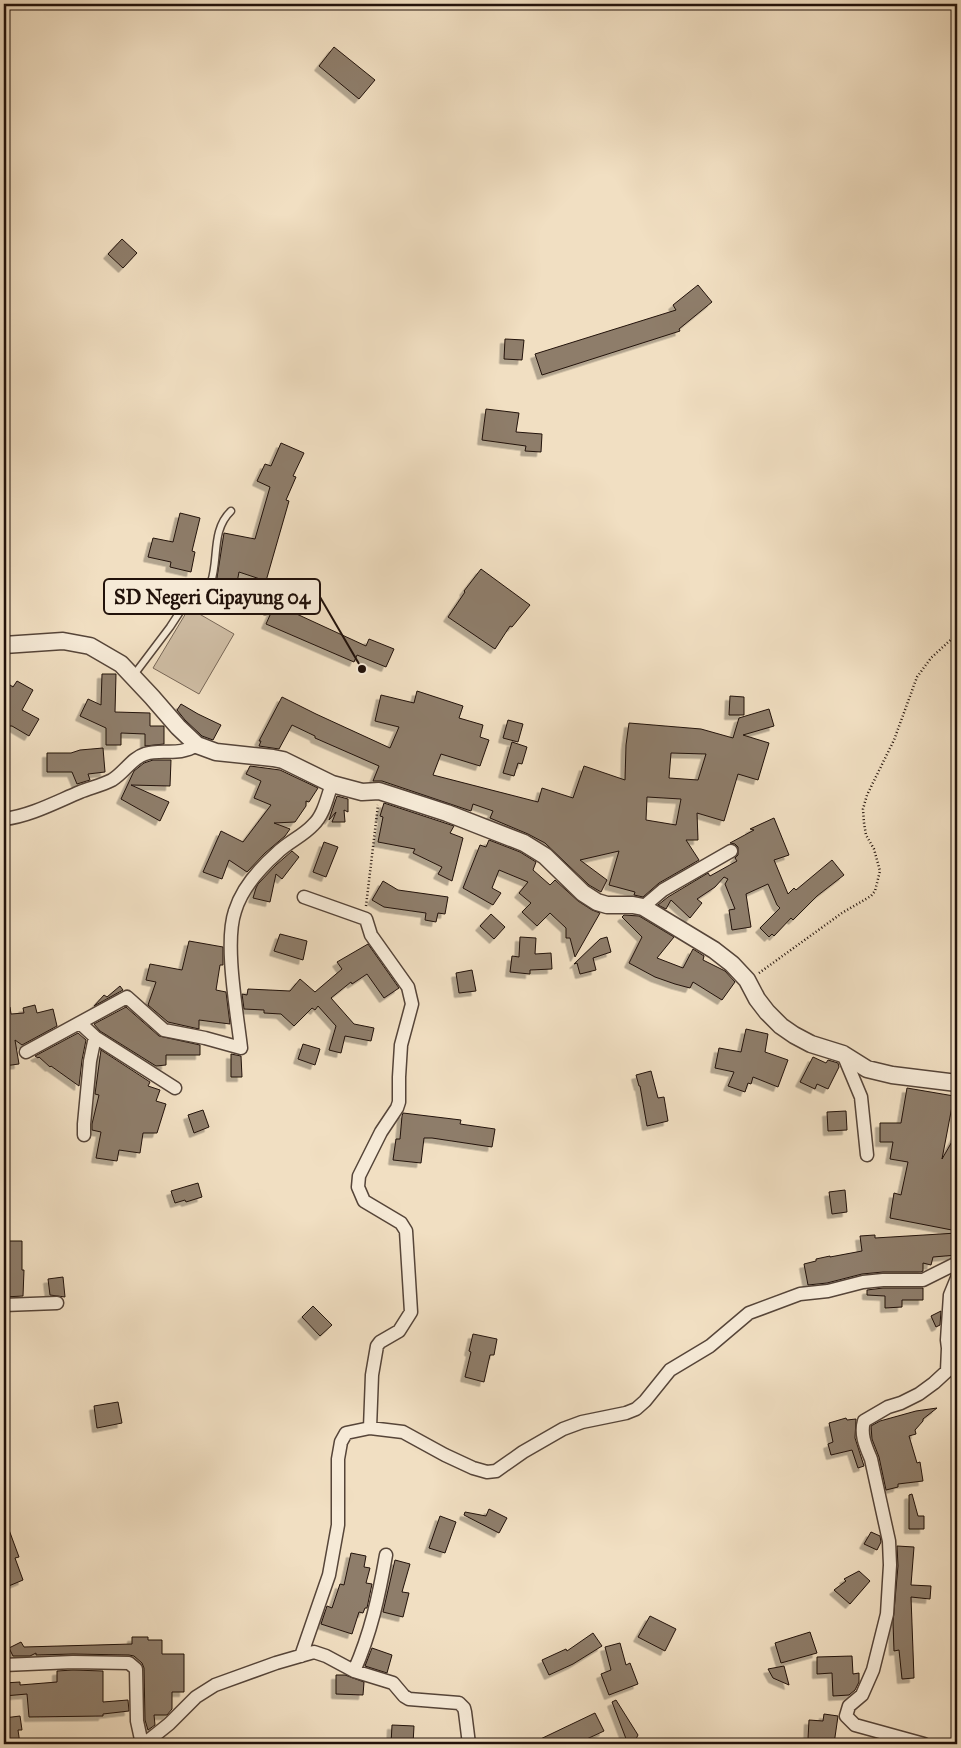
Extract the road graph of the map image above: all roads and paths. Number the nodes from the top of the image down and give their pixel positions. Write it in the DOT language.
graph roads {
  1 [pos="231,511"];
  2 [pos="208,588"];
  3 [pos="265,611"];
  4 [pos="957,634"];
  5 [pos="4,644"];
  6 [pos="133,676"];
  7 [pos="197,745"];
  8 [pos="332,784"];
  9 [pos="379,791"];
  10 [pos="4,819"];
  11 [pos="731,851"];
  12 [pos="304,897"];
  13 [pos="643,907"];
  14 [pos="366,919"];
  15 [pos="747,980"];
  16 [pos="80,1023"];
  17 [pos="95,1037"];
  18 [pos="26,1052"];
  19 [pos="843,1054"];
  20 [pos="957,1083"];
  21 [pos="175,1088"];
  22 [pos="84,1135"];
  23 [pos="867,1155"];
  24 [pos="957,1263"];
  25 [pos="957,1278"];
  26 [pos="57,1303"];
  27 [pos="4,1305"];
  28 [pos="953,1353"];
  29 [pos="370,1428"];
  30 [pos="386,1555"];
  31 [pos="301,1656"];
  32 [pos="4,1665"];
  33 [pos="354,1671"];
  34 [pos="143,1744"];
  35 [pos="469,1744"];
  36 [pos="924,1744"];
  1 -- 2 [label="lane"];
  2 -- 3 [label="lane"];
  2 -- 6 [label="lane"];
  4 -- 15 [label="path"];
  5 -- 6 [label="street"];
  6 -- 7 [label="street"];
  7 -- 8 [label="street"];
  7 -- 10 [label="street"];
  8 -- 9 [label="street"];
  8 -- 16 [label="street"];
  9 -- 13 [label="street"];
  9 -- 14 [label="path"];
  11 -- 13 [label="street"];
  12 -- 14 [label="street"];
  13 -- 15 [label="street"];
  14 -- 29 [label="street"];
  15 -- 19 [label="street"];
  16 -- 17 [label="street"];
  16 -- 18 [label="street"];
  17 -- 21 [label="street"];
  17 -- 22 [label="street"];
  19 -- 20 [label="street"];
  19 -- 23 [label="street"];
  24 -- 29 [label="street"];
  25 -- 28 [label="street"];
  26 -- 27 [label="street"];
  28 -- 36 [label="street"];
  29 -- 31 [label="street"];
  30 -- 33 [label="street"];
  31 -- 33 [label="street"];
  31 -- 34 [label="street"];
  32 -- 34 [label="street"];
  33 -- 35 [label="street"];
}
